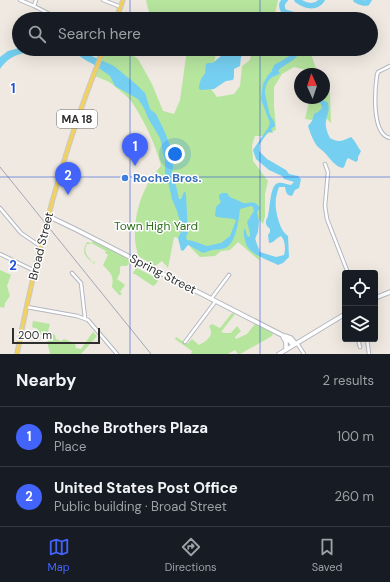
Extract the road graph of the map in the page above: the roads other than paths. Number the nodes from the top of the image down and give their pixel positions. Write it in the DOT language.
graph roads {
  1 [pos="20,0"];
  2 [pos="36,0"];
  3 [pos="103,0"];
  4 [pos="123,0"];
  5 [pos="34,6"];
  6 [pos="121,6"];
  7 [pos="45,12"];
  8 [pos="119,12"];
  9 [pos="101,56"];
  10 [pos="390,66"];
  11 [pos="390,138"];
  12 [pos="325,164"];
  13 [pos="0,208"];
  14 [pos="48,216"];
  15 [pos="40,246"];
  16 [pos="0,254"];
  17 [pos="347,270"];
  18 [pos="34,271"];
  19 [pos="72,273"];
  20 [pos="229,274"];
  21 [pos="390,292"];
  22 [pos="378,297"];
  23 [pos="211,299"];
  24 [pos="216,302"];
  25 [pos="27,307"];
  26 [pos="342,316"];
  27 [pos="85,319"];
  28 [pos="279,334"];
  29 [pos="185,342"];
  30 [pos="359,342"];
  31 [pos="368,342"];
  32 [pos="296,344"];
  33 [pos="360,347"];
  34 [pos="286,350"];
  35 [pos="17,354"];
  36 [pos="116,354"];
  37 [pos="279,354"];
  38 [pos="304,354"];
  39 [pos="369,354"];
  1 -- 5 [label="street"];
  2 -- 5 [label="street"];
  3 -- 6 [label="street"];
  4 -- 6 [label="main road"];
  5 -- 7 [label="street"];
  6 -- 8 [label="main road"];
  9 -- 14 [label="main road, Broad Street / MA 18"];
  10 -- 11 [label="street"];
  12 -- 17 [label="street"];
  13 -- 15 [label="street"];
  14 -- 15 [label="main road, Broad Street / MA 18"];
  14 -- 23 [label="street, Spring Street"];
  15 -- 18 [label="main road, Broad Street / MA 18"];
  16 -- 18 [label="street"];
  18 -- 25 [label="main road, Broad Street / MA 18"];
  19 -- 27 [label="street"];
  20 -- 23 [label="street"];
  21 -- 22 [label="street"];
  23 -- 24 [label="street, Spring Street"];
  24 -- 28 [label="street, Spring Street"];
  24 -- 29 [label="street"];
  25 -- 27 [label="street"];
  25 -- 35 [label="main road, Broad Street / MA 18"];
  26 -- 32 [label="street"];
  27 -- 36 [label="street"];
  28 -- 32 [label="street, Spring Street"];
  28 -- 34 [label="street"];
  30 -- 33 [label="street"];
  31 -- 39 [label="street"];
  32 -- 34 [label="street"];
  32 -- 38 [label="street"];
  34 -- 37 [label="street"];
}
